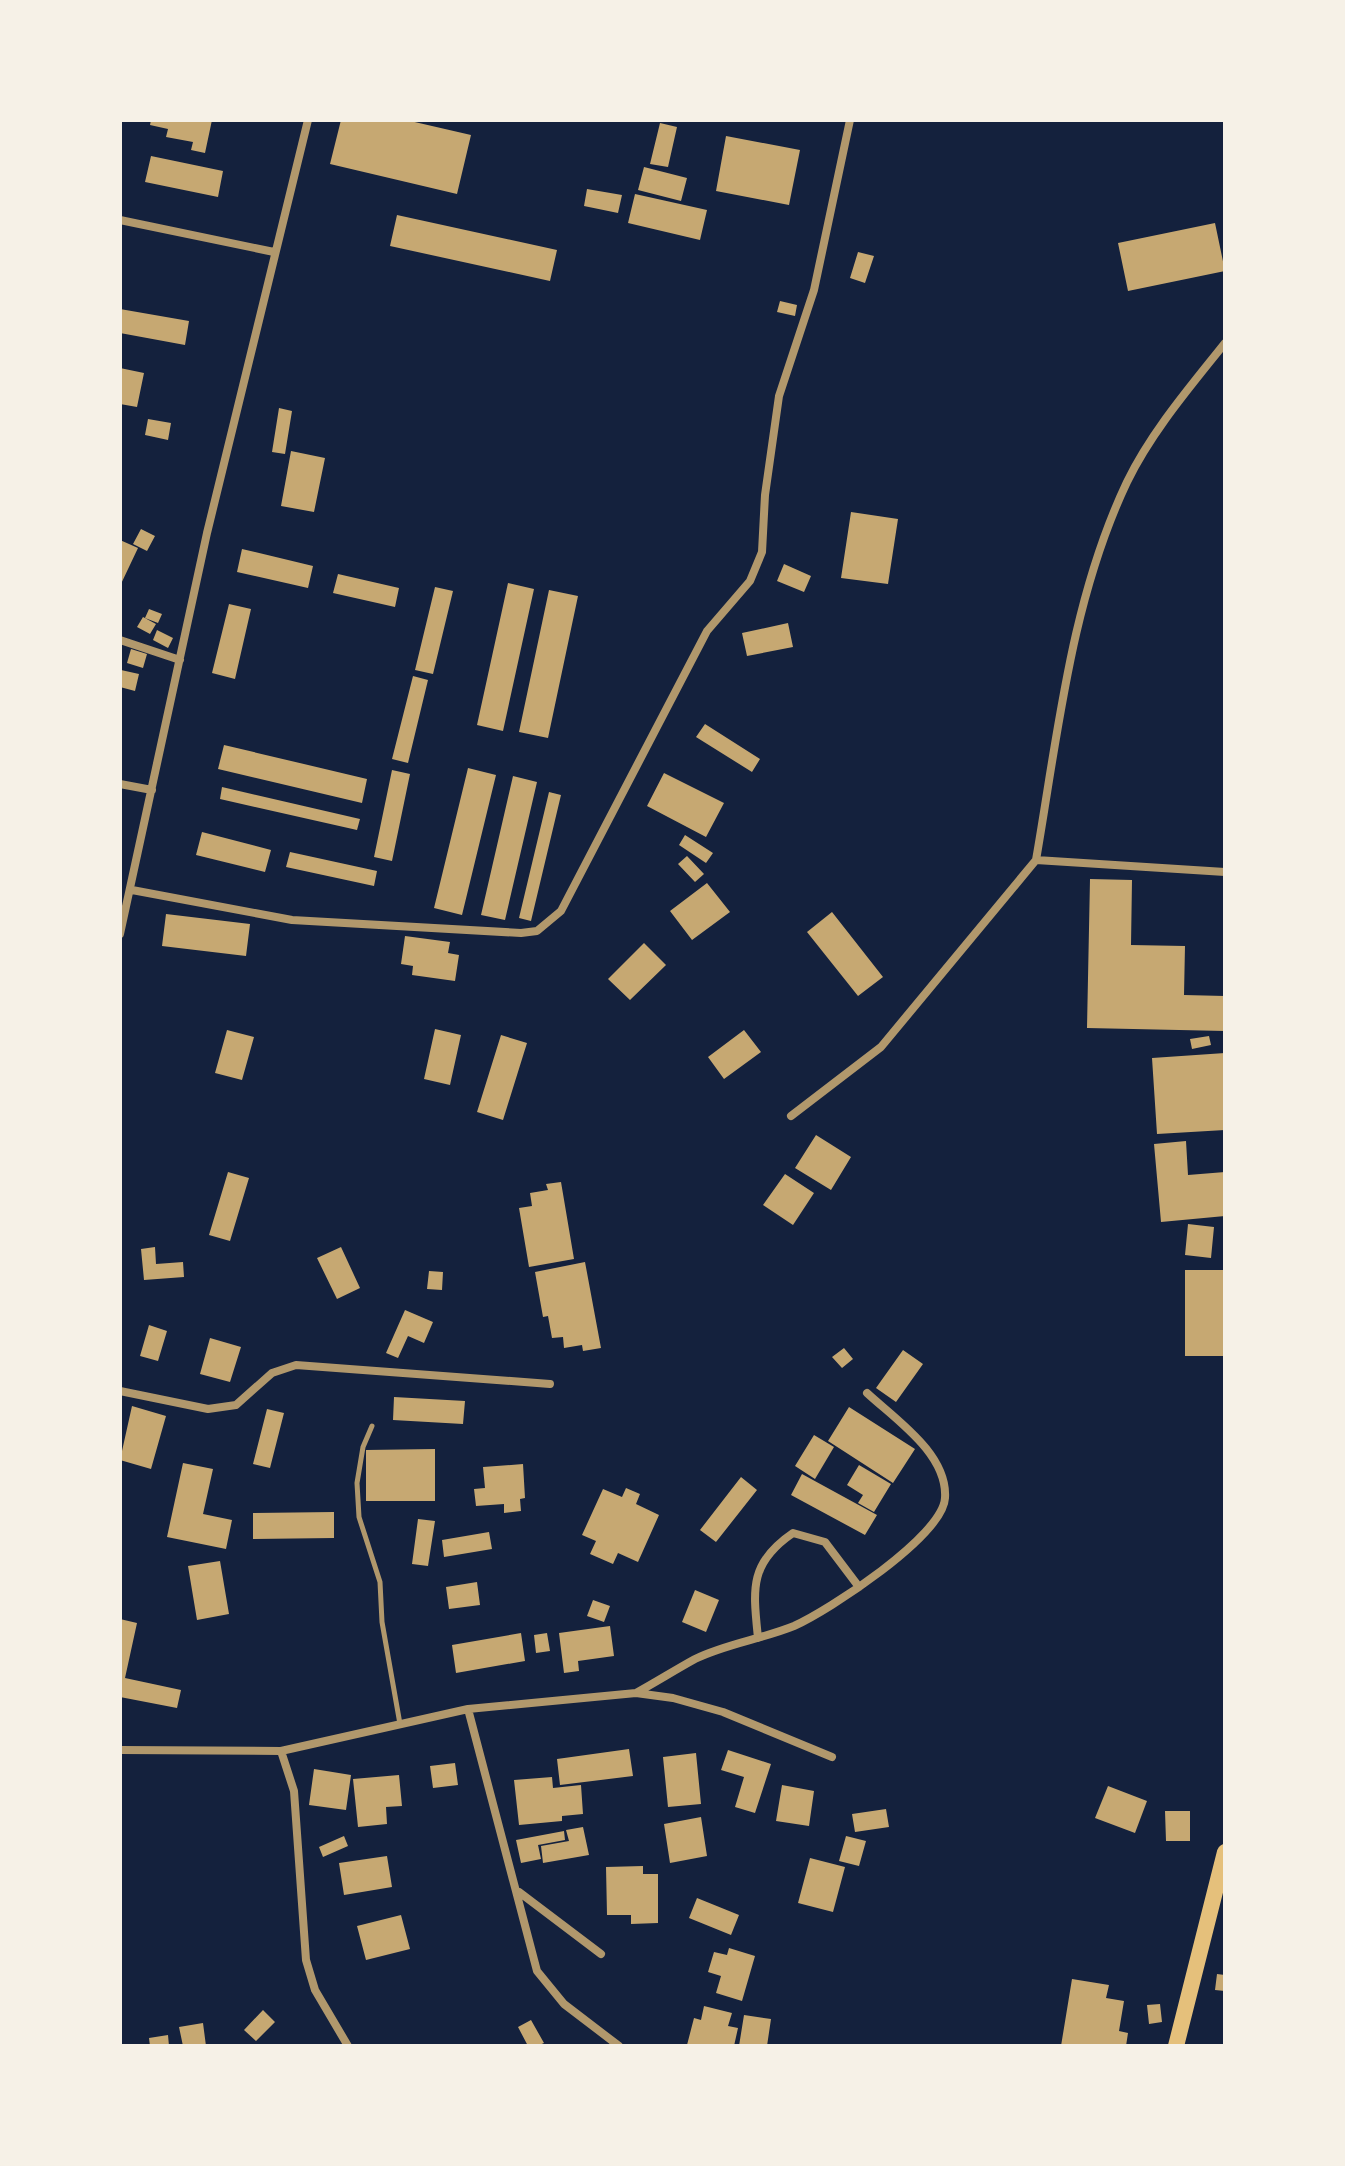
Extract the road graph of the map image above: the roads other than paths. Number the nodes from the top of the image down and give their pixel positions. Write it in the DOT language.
graph roads {
  1 [pos="308,120"];
  2 [pos="850,120"];
  3 [pos="120,220"];
  4 [pos="274,252"];
  5 [pos="1225,343"];
  6 [pos="120,640"];
  7 [pos="180,660"];
  8 [pos="120,784"];
  9 [pos="152,790"];
  10 [pos="1036,860"];
  11 [pos="1225,872"];
  12 [pos="132,890"];
  13 [pos="120,934"];
  14 [pos="791,1116"];
  15 [pos="550,1384"];
  16 [pos="120,1391"];
  17 [pos="867,1393"];
  18 [pos="372,1426"];
  19 [pos="859,1587"];
  20 [pos="758,1638"];
  21 [pos="636,1693"];
  22 [pos="468,1709"];
  23 [pos="400,1725"];
  24 [pos="120,1750"];
  25 [pos="281,1751"];
  26 [pos="832,1757"];
  27 [pos="1225,1852"];
  28 [pos="518,1891"];
  29 [pos="601,1954"];
  30 [pos="348,2046"];
  31 [pos="619,2046"];
  32 [pos="1176,2046"];
  1 -- 4 [label="street"];
  2 -- 12 [label="street"];
  3 -- 4 [label="street"];
  4 -- 7 [label="street"];
  5 -- 10 [label="street"];
  6 -- 7 [label="street"];
  7 -- 9 [label="street"];
  8 -- 9 [label="street"];
  9 -- 12 [label="street"];
  10 -- 11 [label="street"];
  10 -- 14 [label="street"];
  12 -- 13 [label="street"];
  15 -- 16 [label="street"];
  17 -- 19 [label="street"];
  18 -- 23 [label="lane"];
  19 -- 20 [label="street"];
  19 -- 20 [label="street"];
  20 -- 21 [label="street"];
  21 -- 22 [label="street"];
  21 -- 26 [label="street"];
  22 -- 23 [label="street"];
  22 -- 28 [label="street"];
  23 -- 25 [label="street"];
  24 -- 25 [label="street"];
  25 -- 30 [label="street"];
  27 -- 32 [label="main road"];
  28 -- 29 [label="street"];
  28 -- 31 [label="street"];
}
